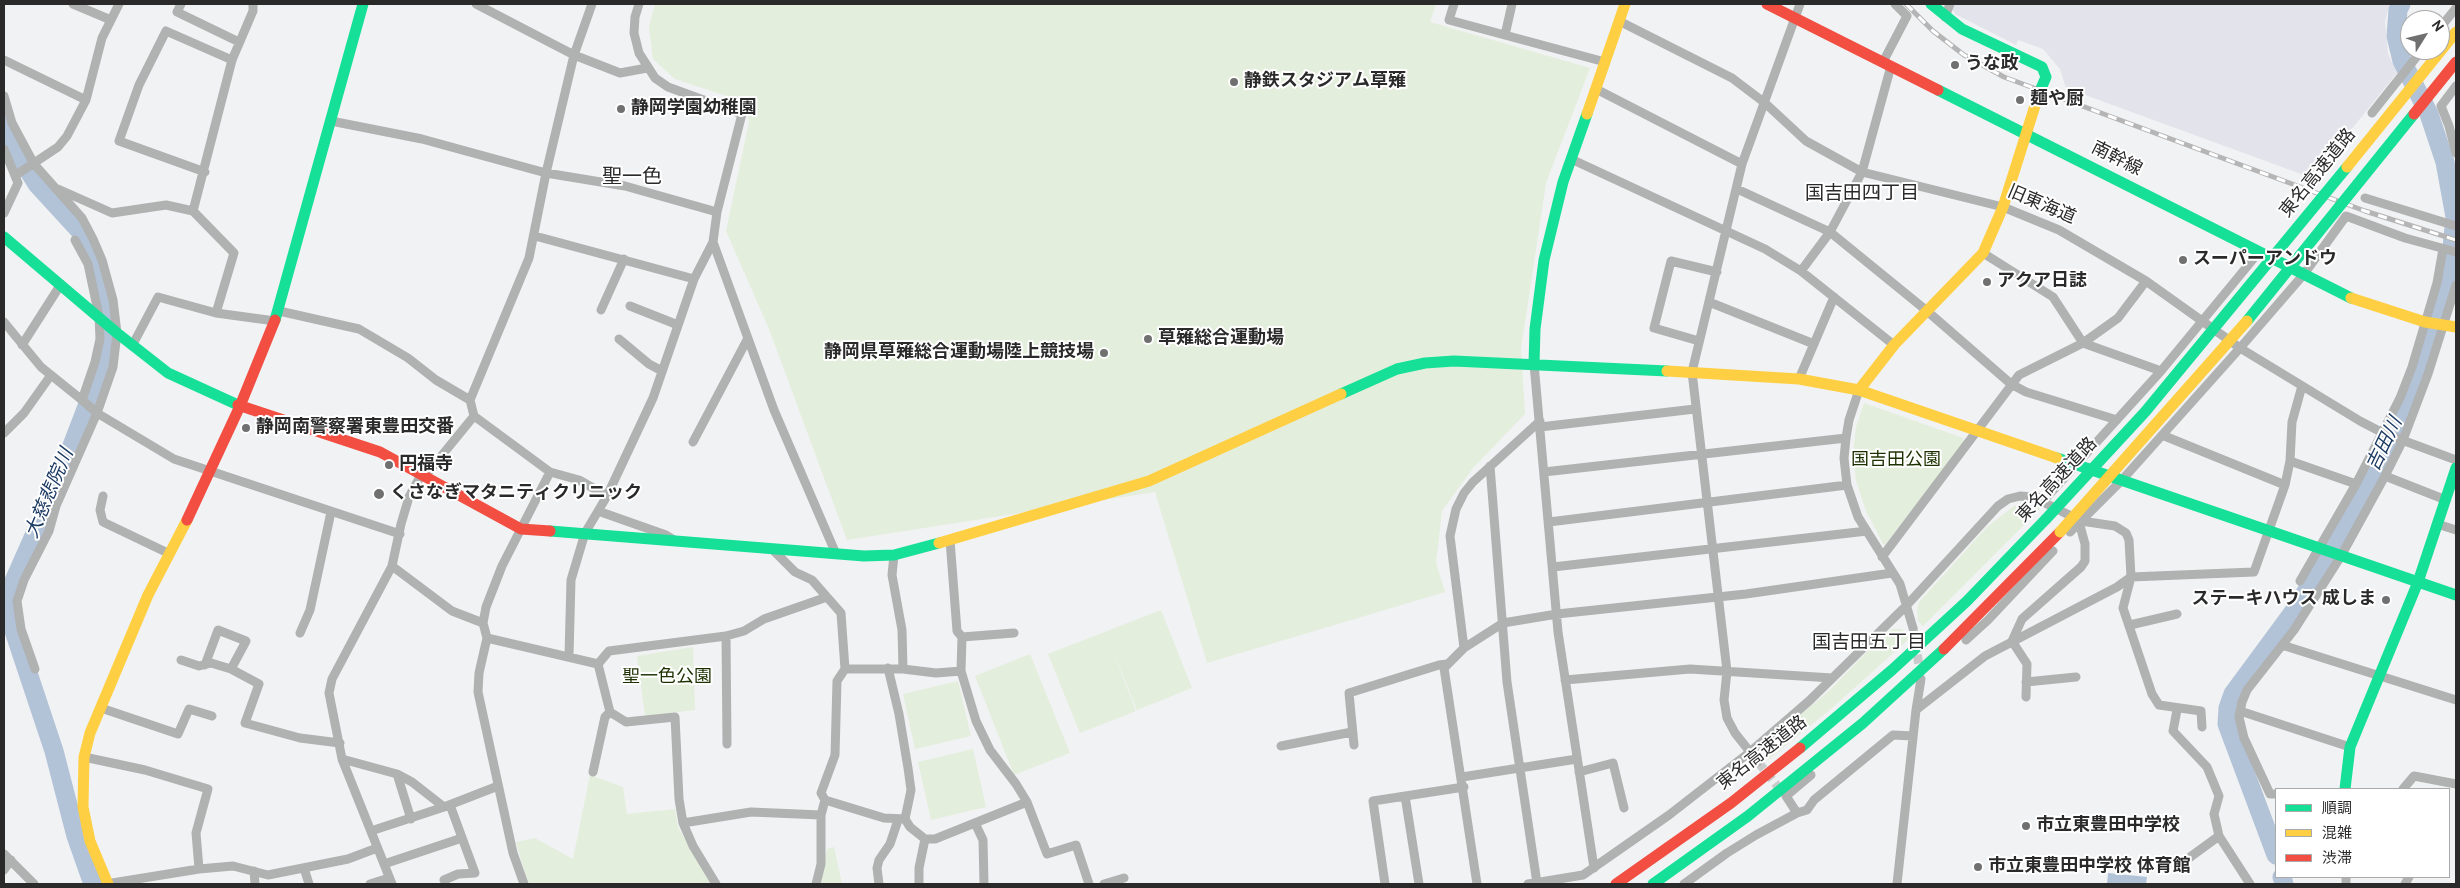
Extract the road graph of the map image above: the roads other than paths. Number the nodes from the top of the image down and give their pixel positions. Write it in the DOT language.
graph roads {
  1 [pos="73,4"];
  2 [pos="119,4"];
  3 [pos="181,4"];
  4 [pos="253,4"];
  5 [pos="363,4"];
  6 [pos="476,4"];
  7 [pos="592,4"];
  8 [pos="639,4"];
  9 [pos="1454,4"];
  10 [pos="1512,4"];
  11 [pos="1625,4"];
  12 [pos="1767,4"];
  13 [pos="1800,4"];
  14 [pos="1895,4"];
  15 [pos="1931,4"];
  16 [pos="1950,4"];
  17 [pos="1945,17"];
  18 [pos="1795,18"];
  19 [pos="110,20"];
  20 [pos="1619,21"];
  21 [pos="2456,32"];
  22 [pos="1504,35"];
  23 [pos="239,42"];
  24 [pos="574,55"];
  25 [pos="4,60"];
  26 [pos="232,60"];
  27 [pos="2414,60"];
  28 [pos="1606,62"];
  29 [pos="2456,62"];
  30 [pos="1887,64"];
  31 [pos="647,68"];
  32 [pos="2456,86"];
  33 [pos="1596,89"];
  34 [pos="4,96"];
  35 [pos="2453,96"];
  36 [pos="86,100"];
  37 [pos="1765,103"];
  38 [pos="2372,113"];
  39 [pos="331,121"];
  40 [pos="2027,134"];
  41 [pos="4,149"];
  42 [pos="2456,153"];
  43 [pos="1571,159"];
  44 [pos="34,164"];
  45 [pos="1742,164"];
  46 [pos="205,172"];
  47 [pos="546,172"];
  48 [pos="1862,172"];
  49 [pos="16,175"];
  50 [pos="55,188"];
  51 [pos="1737,189"];
  52 [pos="2365,198"];
  53 [pos="2003,207"];
  54 [pos="193,211"];
  55 [pos="717,212"];
  56 [pos="4,213"];
  57 [pos="2456,226"];
  58 [pos="1727,232"];
  59 [pos="1830,232"];
  60 [pos="535,236"];
  61 [pos="4,238"];
  62 [pos="76,240"];
  63 [pos="713,242"];
  64 [pos="2443,249"];
  65 [pos="2259,252"];
  66 [pos="2456,252"];
  67 [pos="1983,253"];
  68 [pos="624,259"];
  69 [pos="1801,271"];
  70 [pos="1717,272"];
  71 [pos="2304,274"];
  72 [pos="694,279"];
  73 [pos="2146,281"];
  74 [pos="61,284"];
  75 [pos="2456,285"];
  76 [pos="1834,297"];
  77 [pos="1709,302"];
  78 [pos="630,306"];
  79 [pos="601,310"];
  80 [pos="1927,311"];
  81 [pos="216,312"];
  82 [pos="99,316"];
  83 [pos="277,316"];
  84 [pos="2202,320"];
  85 [pos="4,322"];
  86 [pos="2424,322"];
  87 [pos="678,325"];
  88 [pos="2450,326"];
  89 [pos="117,333"];
  90 [pos="748,338"];
  91 [pos="619,339"];
  92 [pos="1699,341"];
  93 [pos="2083,343"];
  94 [pos="1814,344"];
  95 [pos="22,345"];
  96 [pos="1894,345"];
  97 [pos="132,346"];
  98 [pos="2240,348"];
  99 [pos="1534,364"];
  100 [pos="662,370"];
  101 [pos="2160,371"];
  102 [pos="1692,372"];
  103 [pos="51,375"];
  104 [pos="1799,378"];
  105 [pos="2011,384"];
  106 [pos="2302,386"];
  107 [pos="1859,390"];
  108 [pos="82,400"];
  109 [pos="470,400"];
  110 [pos="240,406"];
  111 [pos="1695,409"];
  112 [pos="97,413"];
  113 [pos="474,416"];
  114 [pos="2118,420"];
  115 [pos="1540,424"];
  116 [pos="4,432"];
  117 [pos="1976,432"];
  118 [pos="2383,433"];
  119 [pos="2162,436"];
  120 [pos="1846,438"];
  121 [pos="2403,440"];
  122 [pos="693,442"];
  123 [pos="1701,455"];
  124 [pos="2456,460"];
  125 [pos="2290,461"];
  126 [pos="2077,464"];
  127 [pos="1490,466"];
  128 [pos="2456,468"];
  129 [pos="208,472"];
  130 [pos="550,472"];
  131 [pos="1544,472"];
  132 [pos="423,476"];
  133 [pos="2385,476"];
  134 [pos="2122,480"];
  135 [pos="2356,484"];
  136 [pos="1847,485"];
  137 [pos="2285,485"];
  138 [pos="103,496"];
  139 [pos="607,496"];
  140 [pos="2036,499"];
  141 [pos="2446,500"];
  142 [pos="1706,502"];
  143 [pos="598,511"];
  144 [pos="331,512"];
  145 [pos="1549,522"];
  146 [pos="2080,522"];
  147 [pos="2437,524"];
  148 [pos="521,528"];
  149 [pos="2456,530"];
  150 [pos="1866,531"];
  151 [pos="585,533"];
  152 [pos="2269,533"];
  153 [pos="400,534"];
  154 [pos="675,540"];
  155 [pos="950,540"];
  156 [pos="2320,549"];
  157 [pos="773,550"];
  158 [pos="1712,550"];
  159 [pos="170,554"];
  160 [pos="836,554"];
  161 [pos="894,555"];
  162 [pos="1882,556"];
  163 [pos="2341,556"];
  164 [pos="392,566"];
  165 [pos="1553,567"];
  166 [pos="1892,573"];
  167 [pos="2131,577"];
  168 [pos="2300,581"];
  169 [pos="2418,582"];
  170 [pos="2456,595"];
  171 [pos="1718,596"];
  172 [pos="827,597"];
  173 [pos="1906,606"];
  174 [pos="1557,614"];
  175 [pos="2177,614"];
  176 [pos="483,623"];
  177 [pos="1503,623"];
  178 [pos="2130,625"];
  179 [pos="1913,628"];
  180 [pos="1014,632"];
  181 [pos="300,634"];
  182 [pos="726,636"];
  183 [pos="962,637"];
  184 [pos="486,638"];
  185 [pos="2012,641"];
  186 [pos="2282,645"];
  187 [pos="1464,648"];
  188 [pos="569,656"];
  189 [pos="180,660"];
  190 [pos="598,664"];
  191 [pos="1447,664"];
  192 [pos="205,665"];
  193 [pos="888,668"];
  194 [pos="36,669"];
  195 [pos="231,669"];
  196 [pos="845,669"];
  197 [pos="902,669"];
  198 [pos="961,671"];
  199 [pos="1727,671"];
  200 [pos="2379,676"];
  201 [pos="2076,677"];
  202 [pos="1832,678"];
  203 [pos="1565,680"];
  204 [pos="1921,680"];
  205 [pos="2026,682"];
  206 [pos="2026,696"];
  207 [pos="2456,700"];
  208 [pos="101,708"];
  209 [pos="1916,710"];
  210 [pos="2177,710"];
  211 [pos="2240,711"];
  212 [pos="610,712"];
  213 [pos="212,716"];
  214 [pos="2202,727"];
  215 [pos="1352,732"];
  216 [pos="1913,736"];
  217 [pos="340,743"];
  218 [pos="727,744"];
  219 [pos="1354,745"];
  220 [pos="1281,746"];
  221 [pos="2350,747"];
  222 [pos="1750,752"];
  223 [pos="84,757"];
  224 [pos="342,759"];
  225 [pos="1577,759"];
  226 [pos="1758,762"];
  227 [pos="1520,768"];
  228 [pos="593,772"];
  229 [pos="1579,772"];
  230 [pos="397,774"];
  231 [pos="1462,777"];
  232 [pos="2456,784"];
  233 [pos="498,786"];
  234 [pos="1464,787"];
  235 [pos="2345,788"];
  236 [pos="2406,788"];
  237 [pos="2275,794"];
  238 [pos="1405,796"];
  239 [pos="825,800"];
  240 [pos="1027,802"];
  241 [pos="447,806"];
  242 [pos="1624,808"];
  243 [pos="1797,812"];
  244 [pos="821,815"];
  245 [pos="411,819"];
  246 [pos="901,820"];
  247 [pos="683,823"];
  248 [pos="975,824"];
  249 [pos="370,831"];
  250 [pos="2218,836"];
  251 [pos="462,838"];
  252 [pos="925,839"];
  253 [pos="377,848"];
  254 [pos="7,857"];
  255 [pos="2182,863"];
  256 [pos="384,864"];
  257 [pos="304,868"];
  258 [pos="1594,868"];
  259 [pos="199,869"];
  260 [pos="4,870"];
  261 [pos="254,871"];
  262 [pos="1124,878"];
  263 [pos="444,880"];
  264 [pos="390,881"];
  265 [pos="1688,883"];
  266 [pos="34,884"];
  267 [pos="107,884"];
  268 [pos="255,884"];
  269 [pos="309,884"];
  270 [pos="370,884"];
  271 [pos="524,884"];
  272 [pos="716,884"];
  273 [pos="816,884"];
  274 [pos="879,884"];
  275 [pos="919,884"];
  276 [pos="984,884"];
  277 [pos="1089,884"];
  278 [pos="1104,884"];
  279 [pos="1385,884"];
  280 [pos="1419,884"];
  281 [pos="1477,884"];
  282 [pos="1532,884"];
  283 [pos="1616,884"];
  284 [pos="1653,884"];
  285 [pos="1897,884"];
  286 [pos="2250,884"];
  1 -- 19 [label="street"];
  2 -- 19 [label="street"];
  3 -- 23 [label="street"];
  4 -- 23 [label="street"];
  5 -- 39 [label="main road"];
  6 -- 24 [label="street"];
  7 -- 24 [label="street"];
  8 -- 31 [label="street"];
  9 -- 22 [label="street"];
  10 -- 22 [label="street"];
  11 -- 20 [label="main road"];
  12 -- 18 [label="main road, 南幹線"];
  13 -- 18 [label="street"];
  14 -- 30 [label="street"];
  15 -- 17 [label="main road"];
  16 -- 17 [label="street"];
  17 -- 40 [label="main road"];
  18 -- 30 [label="main road, 南幹線"];
  18 -- 37 [label="street"];
  19 -- 36 [label="street"];
  20 -- 28 [label="main road"];
  20 -- 37 [label="street, 旧東海道"];
  21 -- 283 [label="main road, 東名高速道路, bridge"];
  22 -- 28 [label="street"];
  23 -- 26 [label="street"];
  24 -- 31 [label="street"];
  24 -- 47 [label="street"];
  25 -- 36 [label="street"];
  26 -- 46 [label="street"];
  26 -- 46 [label="street"];
  27 -- 38 [label="street"];
  28 -- 33 [label="main road"];
  29 -- 284 [label="main road, 東名高速道路, bridge"];
  30 -- 40 [label="main road, 南幹線"];
  30 -- 48 [label="street"];
  31 -- 55 [label="street"];
  32 -- 35 [label="street"];
  33 -- 43 [label="main road"];
  33 -- 45 [label="street"];
  34 -- 44 [label="street"];
  35 -- 42 [label="street"];
  36 -- 44 [label="street"];
  37 -- 45 [label="street"];
  37 -- 48 [label="street, 旧東海道"];
  39 -- 47 [label="street"];
  39 -- 83 [label="main road"];
  40 -- 53 [label="main road"];
  40 -- 65 [label="main road, 南幹線"];
  41 -- 49 [label="street"];
  43 -- 58 [label="street"];
  43 -- 99 [label="main road"];
  44 -- 49 [label="street"];
  44 -- 50 [label="street"];
  45 -- 51 [label="street"];
  46 -- 54 [label="street"];
  47 -- 55 [label="street"];
  47 -- 60 [label="street"];
  48 -- 53 [label="street, 旧東海道"];
  48 -- 59 [label="street"];
  49 -- 56 [label="street"];
  50 -- 54 [label="street"];
  50 -- 89 [label="street"];
  51 -- 58 [label="street"];
  51 -- 59 [label="street"];
  52 -- 57 [label="street"];
  53 -- 67 [label="main road"];
  53 -- 73 [label="street, 旧東海道"];
  54 -- 81 [label="street"];
  55 -- 63 [label="street"];
  58 -- 69 [label="street"];
  58 -- 70 [label="street"];
  59 -- 69 [label="street"];
  59 -- 80 [label="street"];
  60 -- 68 [label="street"];
  60 -- 109 [label="street"];
  61 -- 74 [label="main road"];
  62 -- 82 [label="street"];
  63 -- 72 [label="street"];
  63 -- 90 [label="street"];
  64 -- 66 [label="street"];
  64 -- 71 [label="street"];
  64 -- 86 [label="street"];
  65 -- 71 [label="main road, 南幹線"];
  65 -- 84 [label="street"];
  67 -- 80 [label="main road"];
  67 -- 93 [label="street"];
  68 -- 72 [label="street"];
  68 -- 79 [label="street"];
  69 -- 76 [label="street"];
  70 -- 77 [label="street"];
  70 -- 92 [label="street"];
  71 -- 86 [label="main road, 南幹線"];
  71 -- 98 [label="street"];
  72 -- 87 [label="street"];
  73 -- 84 [label="street, 旧東海道"];
  73 -- 93 [label="street"];
  74 -- 82 [label="main road"];
  74 -- 95 [label="street"];
  75 -- 88 [label="street"];
  76 -- 94 [label="street"];
  76 -- 96 [label="street"];
  77 -- 92 [label="street"];
  77 -- 94 [label="street"];
  78 -- 87 [label="street"];
  80 -- 96 [label="main road"];
  80 -- 105 [label="street"];
  81 -- 83 [label="street"];
  81 -- 97 [label="street"];
  82 -- 89 [label="main road"];
  82 -- 108 [label="street"];
  83 -- 109 [label="street"];
  83 -- 110 [label="main road"];
  84 -- 98 [label="street, 旧東海道"];
  84 -- 101 [label="street"];
  85 -- 95 [label="street"];
  86 -- 88 [label="main road, 南幹線"];
  86 -- 118 [label="street"];
  87 -- 100 [label="street"];
  88 -- 121 [label="street"];
  89 -- 97 [label="main road"];
  89 -- 112 [label="street"];
  90 -- 122 [label="street"];
  90 -- 160 [label="street"];
  91 -- 100 [label="street"];
  92 -- 102 [label="street"];
  93 -- 101 [label="street"];
  93 -- 105 [label="street"];
  94 -- 104 [label="street"];
  95 -- 103 [label="street"];
  96 -- 107 [label="main road"];
  97 -- 110 [label="main road"];
  98 -- 106 [label="street, 旧東海道"];
  98 -- 119 [label="street"];
  99 -- 102 [label="main road"];
  99 -- 115 [label="street"];
  99 -- 155 [label="main road"];
  100 -- 139 [label="street"];
  101 -- 114 [label="street"];
  102 -- 104 [label="main road"];
  102 -- 111 [label="street"];
  103 -- 108 [label="street"];
  103 -- 116 [label="street"];
  104 -- 107 [label="main road"];
  105 -- 114 [label="street"];
  105 -- 117 [label="street"];
  106 -- 118 [label="street, 旧東海道"];
  106 -- 125 [label="street"];
  107 -- 117 [label="main road"];
  107 -- 120 [label="street"];
  108 -- 112 [label="street"];
  109 -- 113 [label="street"];
  110 -- 129 [label="main road"];
  110 -- 132 [label="main road"];
  111 -- 115 [label="street"];
  111 -- 123 [label="street"];
  112 -- 129 [label="street"];
  112 -- 194 [label="street"];
  113 -- 130 [label="street"];
  113 -- 132 [label="street"];
  114 -- 126 [label="street"];
  115 -- 127 [label="street"];
  115 -- 131 [label="street"];
  117 -- 126 [label="main road"];
  117 -- 162 [label="street"];
  118 -- 121 [label="street, 旧東海道"];
  118 -- 135 [label="street"];
  119 -- 134 [label="street"];
  119 -- 137 [label="street"];
  120 -- 123 [label="street"];
  120 -- 136 [label="street"];
  121 -- 124 [label="street, 旧東海道"];
  121 -- 133 [label="street"];
  123 -- 131 [label="street"];
  123 -- 142 [label="street"];
  125 -- 135 [label="street"];
  125 -- 137 [label="street"];
  126 -- 134 [label="main road"];
  126 -- 140 [label="street"];
  127 -- 177 [label="street"];
  127 -- 187 [label="street"];
  128 -- 141 [label="main road"];
  129 -- 144 [label="street"];
  129 -- 159 [label="main road"];
  130 -- 139 [label="street"];
  130 -- 148 [label="street"];
  131 -- 145 [label="street"];
  132 -- 148 [label="main road"];
  132 -- 153 [label="street"];
  133 -- 141 [label="street"];
  133 -- 163 [label="street"];
  134 -- 146 [label="street"];
  134 -- 152 [label="main road"];
  135 -- 156 [label="street"];
  136 -- 142 [label="street"];
  136 -- 150 [label="street"];
  137 -- 152 [label="street"];
  138 -- 159 [label="street"];
  139 -- 143 [label="street"];
  140 -- 146 [label="street"];
  140 -- 173 [label="street"];
  141 -- 147 [label="main road"];
  142 -- 145 [label="street"];
  142 -- 158 [label="street"];
  143 -- 151 [label="street"];
  143 -- 154 [label="street"];
  144 -- 153 [label="street"];
  144 -- 181 [label="street"];
  145 -- 165 [label="street"];
  146 -- 167 [label="street"];
  146 -- 185 [label="street"];
  146 -- 204 [label="street"];
  147 -- 149 [label="street"];
  147 -- 169 [label="main road"];
  148 -- 151 [label="main road"];
  148 -- 176 [label="street"];
  150 -- 158 [label="street"];
  150 -- 162 [label="street"];
  151 -- 154 [label="main road"];
  151 -- 188 [label="street"];
  152 -- 156 [label="main road"];
  152 -- 167 [label="street"];
  153 -- 164 [label="street"];
  154 -- 157 [label="main road"];
  155 -- 161 [label="main road"];
  155 -- 183 [label="street"];
  156 -- 163 [label="main road"];
  156 -- 168 [label="street"];
  157 -- 160 [label="main road"];
  157 -- 172 [label="street"];
  158 -- 165 [label="street"];
  158 -- 171 [label="street"];
  159 -- 208 [label="main road"];
  160 -- 161 [label="main road"];
  161 -- 197 [label="street"];
  162 -- 166 [label="street"];
  163 -- 169 [label="main road"];
  163 -- 186 [label="street"];
  164 -- 176 [label="street"];
  164 -- 217 [label="street"];
  165 -- 174 [label="street"];
  166 -- 171 [label="street"];
  166 -- 173 [label="street"];
  167 -- 178 [label="street"];
  167 -- 185 [label="street"];
  169 -- 170 [label="main road"];
  169 -- 200 [label="main road"];
  171 -- 174 [label="street"];
  171 -- 199 [label="street"];
  172 -- 182 [label="street"];
  172 -- 196 [label="street"];
  173 -- 179 [label="street"];
  173 -- 202 [label="street"];
  174 -- 177 [label="street"];
  174 -- 203 [label="street"];
  175 -- 178 [label="street"];
  176 -- 184 [label="street"];
  177 -- 187 [label="street"];
  177 -- 227 [label="street"];
  178 -- 210 [label="street"];
  180 -- 183 [label="street"];
  182 -- 190 [label="street"];
  182 -- 218 [label="street"];
  183 -- 198 [label="street"];
  184 -- 188 [label="street"];
  184 -- 233 [label="street"];
  185 -- 205 [label="street"];
  185 -- 209 [label="street"];
  186 -- 200 [label="street"];
  186 -- 211 [label="street"];
  187 -- 191 [label="street"];
  188 -- 190 [label="street"];
  189 -- 192 [label="street"];
  190 -- 212 [label="street"];
  191 -- 215 [label="street"];
  191 -- 231 [label="street"];
  192 -- 195 [label="street"];
  192 -- 195 [label="street"];
  193 -- 196 [label="street"];
  193 -- 197 [label="street"];
  193 -- 246 [label="street"];
  195 -- 217 [label="street"];
  196 -- 239 [label="street"];
  197 -- 198 [label="street"];
  198 -- 240 [label="street"];
  199 -- 202 [label="street"];
  199 -- 203 [label="street"];
  199 -- 222 [label="street"];
  200 -- 207 [label="street"];
  200 -- 221 [label="main road"];
  201 -- 205 [label="street"];
  202 -- 222 [label="street"];
  203 -- 225 [label="street"];
  204 -- 209 [label="street"];
  204 -- 243 [label="street"];
  205 -- 206 [label="street"];
  208 -- 213 [label="street"];
  208 -- 223 [label="main road"];
  209 -- 216 [label="street"];
  210 -- 214 [label="street"];
  210 -- 250 [label="street"];
  211 -- 221 [label="street"];
  211 -- 237 [label="street"];
  212 -- 228 [label="street"];
  212 -- 247 [label="street"];
  215 -- 219 [label="street"];
  215 -- 220 [label="street"];
  216 -- 243 [label="street"];
  216 -- 285 [label="street"];
  217 -- 224 [label="street"];
  221 -- 235 [label="main road"];
  222 -- 226 [label="street"];
  222 -- 258 [label="street"];
  223 -- 259 [label="street"];
  223 -- 267 [label="main road"];
  224 -- 230 [label="street"];
  224 -- 249 [label="street"];
  225 -- 227 [label="street"];
  225 -- 229 [label="street"];
  227 -- 231 [label="street"];
  227 -- 282 [label="street"];
  229 -- 242 [label="street"];
  229 -- 258 [label="street"];
  230 -- 241 [label="street"];
  230 -- 245 [label="street"];
  231 -- 234 [label="street"];
  232 -- 236 [label="street"];
  233 -- 241 [label="street"];
  233 -- 271 [label="street"];
  234 -- 238 [label="street"];
  234 -- 281 [label="street"];
  238 -- 279 [label="street"];
  238 -- 280 [label="street"];
  239 -- 244 [label="street"];
  239 -- 246 [label="street"];
  240 -- 248 [label="street"];
  240 -- 277 [label="street"];
  241 -- 245 [label="street"];
  241 -- 251 [label="street"];
  243 -- 265 [label="street"];
  244 -- 247 [label="street"];
  244 -- 273 [label="street"];
  245 -- 249 [label="street"];
  246 -- 252 [label="street"];
  246 -- 274 [label="street"];
  247 -- 272 [label="street"];
  248 -- 252 [label="street"];
  248 -- 276 [label="street"];
  249 -- 253 [label="street"];
  250 -- 255 [label="street"];
  250 -- 286 [label="street"];
  251 -- 256 [label="street"];
  251 -- 263 [label="street"];
  252 -- 275 [label="street"];
  253 -- 256 [label="street"];
  253 -- 257 [label="street"];
  254 -- 260 [label="street"];
  254 -- 266 [label="street"];
  256 -- 264 [label="street"];
  257 -- 261 [label="street"];
  257 -- 269 [label="street"];
  258 -- 282 [label="street"];
  259 -- 261 [label="street"];
  259 -- 267 [label="street"];
  261 -- 268 [label="street"];
  262 -- 278 [label="street"];
  264 -- 270 [label="street"];
}
